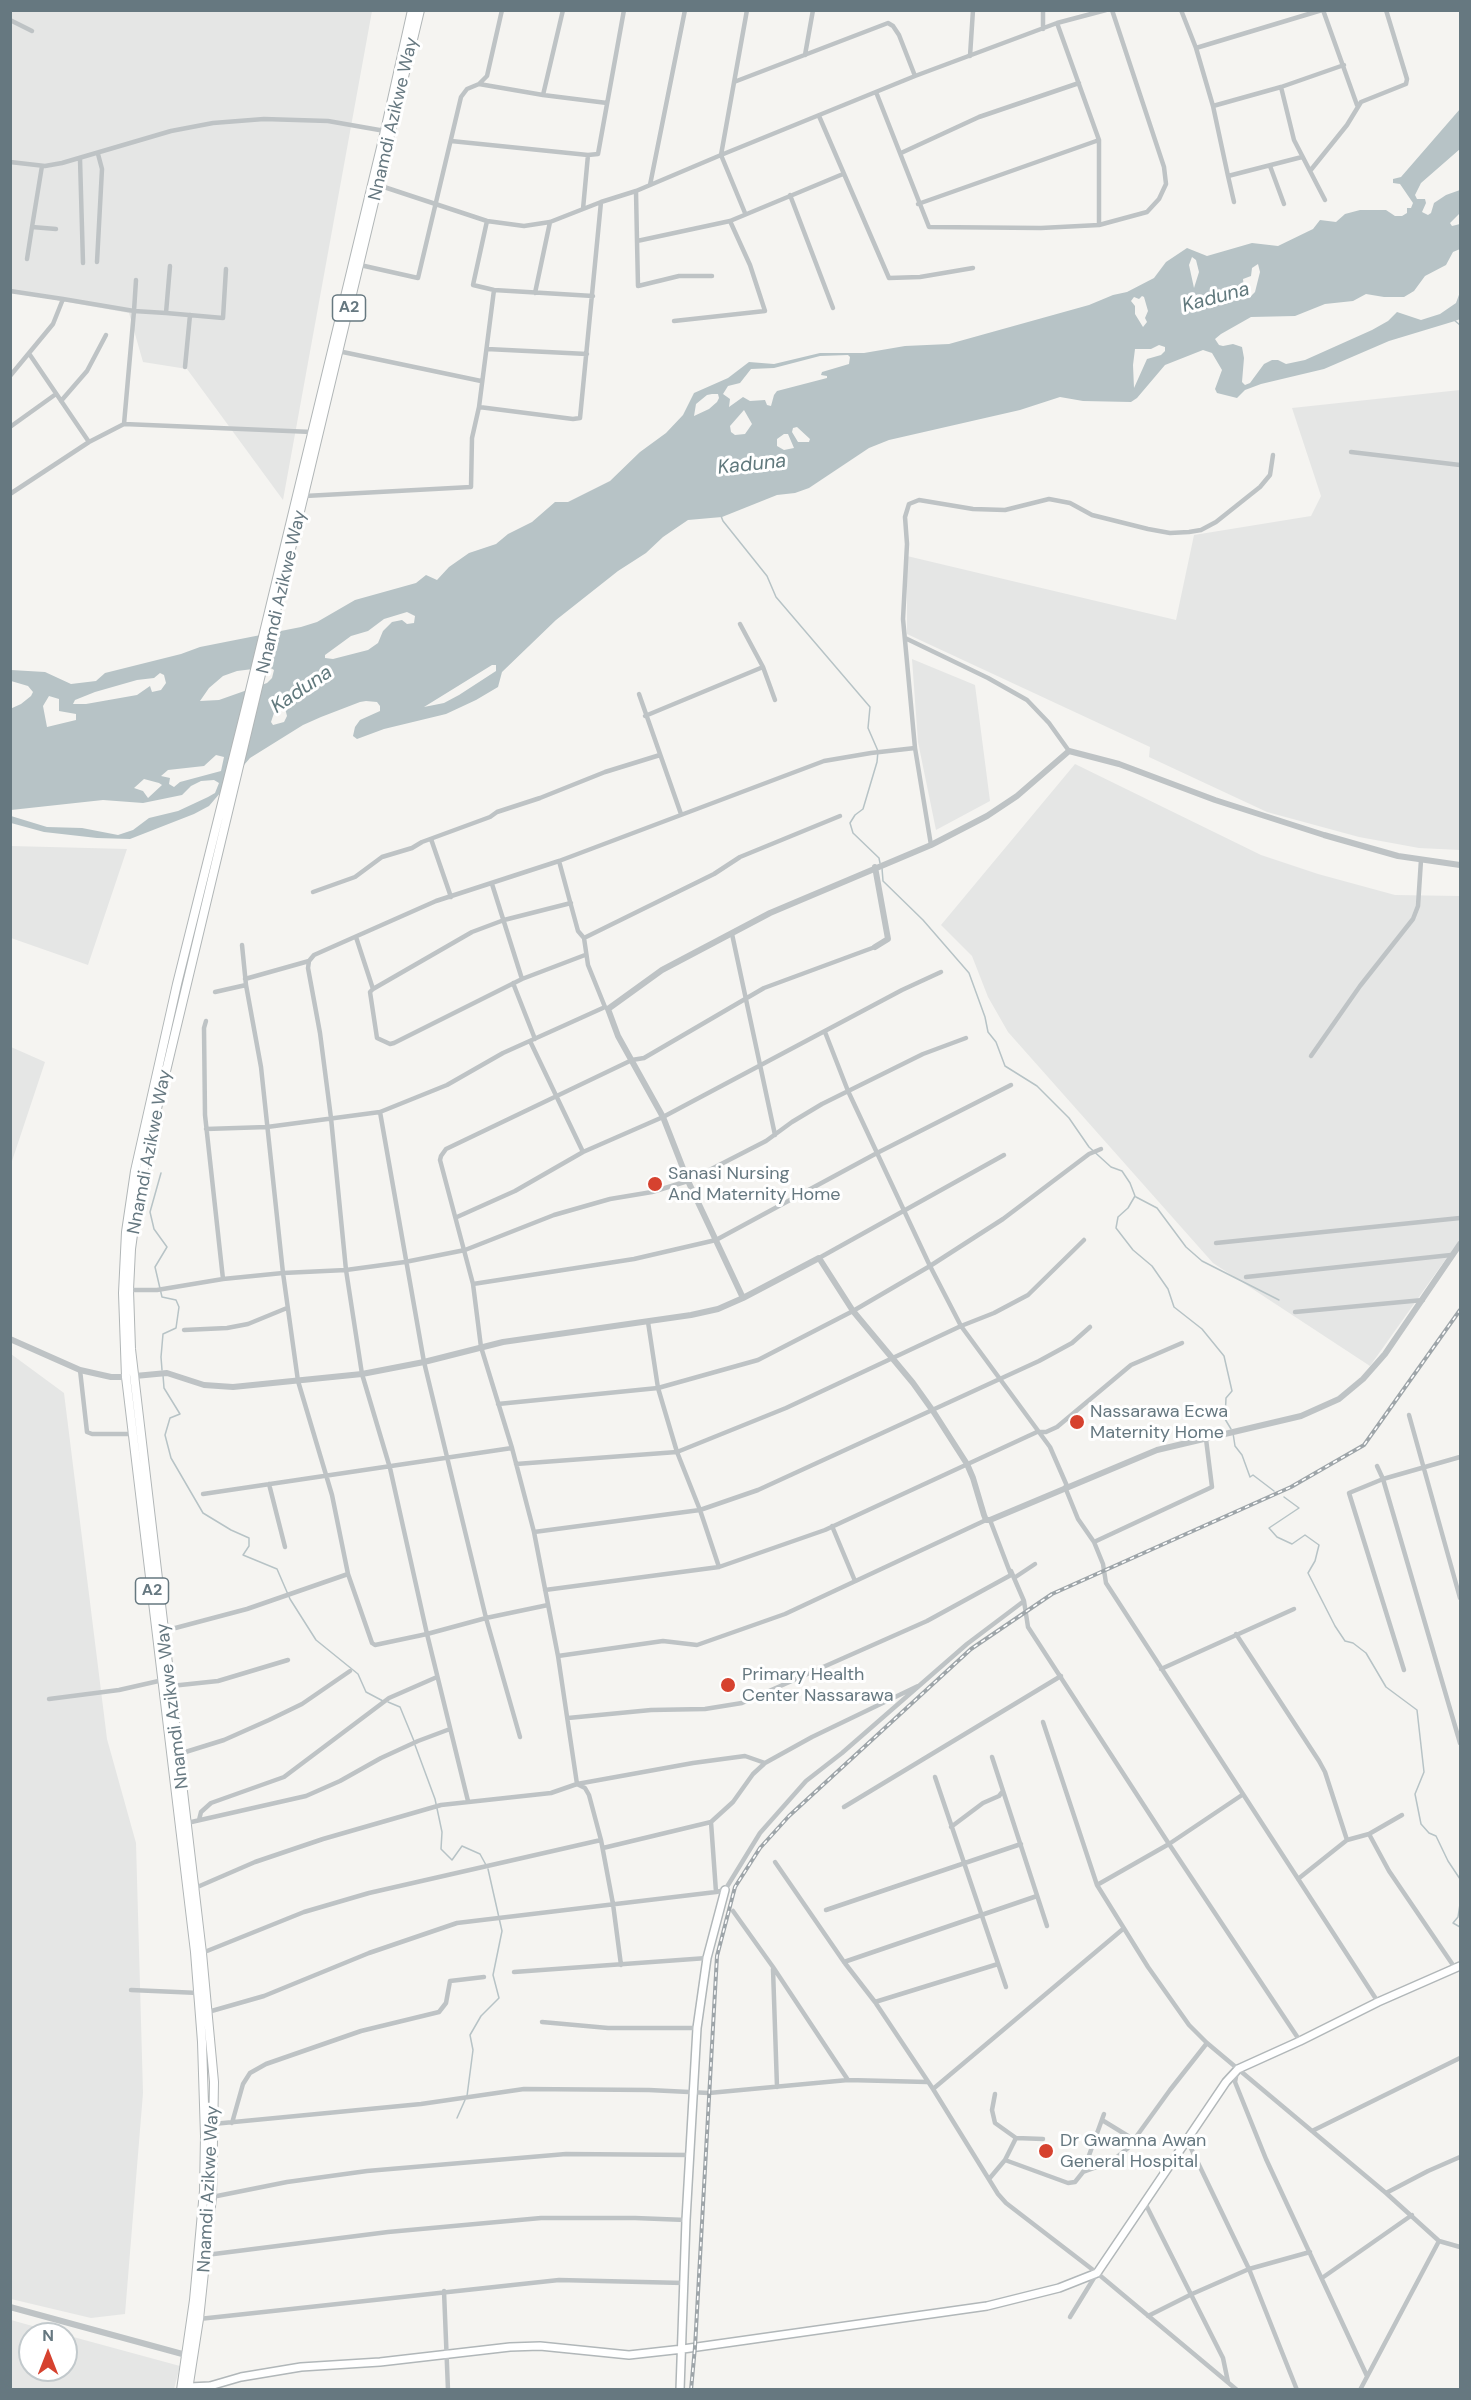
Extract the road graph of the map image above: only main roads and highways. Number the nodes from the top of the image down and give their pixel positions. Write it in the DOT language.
graph roads {
  1 [pos="411,10"];
  2 [pos="420,10"];
  3 [pos="275,604"];
  4 [pos="228,802"];
  5 [pos="130,1377"];
  6 [pos="725,1890"];
  7 [pos="1458,1967"];
  8 [pos="683,2349"];
  9 [pos="189,2388"];
  10 [pos="180,2390"];
  11 [pos="680,2390"];
  1 -- 3 [label="highway, Nnamdi Azikwe Way / A2"];
  2 -- 3 [label="highway, Nnamdi Azikwe Way / A2"];
  3 -- 4 [label="highway, Nnamdi Azikwe Way / A2"];
  4 -- 5 [label="highway, Nnamdi Azikwe Way / A2"];
  4 -- 5 [label="highway, Nnamdi Azikwe Way / A2"];
  5 -- 9 [label="highway, Nnamdi Azikwe Way / A2"];
  5 -- 10 [label="highway, Nnamdi Azikwe Way / A2"];
  6 -- 8 [label="main road"];
  7 -- 8 [label="main road"];
  8 -- 9 [label="main road"];
  8 -- 11 [label="main road"];
}
